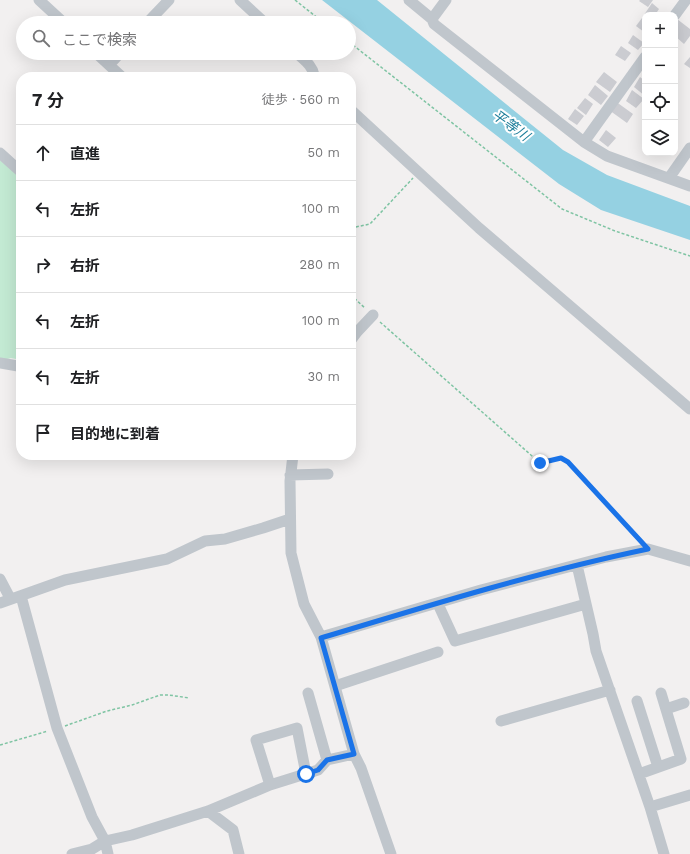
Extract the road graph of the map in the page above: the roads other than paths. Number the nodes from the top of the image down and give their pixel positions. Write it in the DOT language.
graph roads {
  1 [pos="39,0"];
  2 [pos="169,0"];
  3 [pos="240,0"];
  4 [pos="409,0"];
  5 [pos="446,0"];
  6 [pos="686,0"];
  7 [pos="677,12"];
  8 [pos="56,16"];
  9 [pos="154,16"];
  10 [pos="257,16"];
  11 [pos="433,17"];
  12 [pos="104,60"];
  13 [pos="114,60"];
  14 [pos="305,60"];
  15 [pos="642,61"];
  16 [pos="109,65"];
  17 [pos="117,72"];
  18 [pos="313,72"];
  19 [pos="356,115"];
  20 [pos="584,142"];
  21 [pos="690,148"];
  22 [pos="0,153"];
  23 [pos="16,167"];
  24 [pos="669,178"];
  25 [pos="690,186"];
  26 [pos="373,315"];
  27 [pos="356,333"];
  28 [pos="0,363"];
  29 [pos="16,366"];
  30 [pos="690,409"];
  31 [pos="292,460"];
  32 [pos="328,474"];
  33 [pos="290,475"];
  34 [pos="290,519"];
  35 [pos="690,561"];
  36 [pos="577,565"];
  37 [pos="0,578"];
  38 [pos="10,599"];
  39 [pos="438,604"];
  40 [pos="586,604"];
  41 [pos="321,638"];
  42 [pos="438,652"];
  43 [pos="335,686"];
  44 [pos="610,690"];
  45 [pos="308,693"];
  46 [pos="660,693"];
  47 [pos="637,701"];
  48 [pos="684,703"];
  49 [pos="666,709"];
  50 [pos="501,721"];
  51 [pos="354,754"];
  52 [pos="327,760"];
  53 [pos="658,767"];
  54 [pos="306,774"];
  55 [pos="639,774"];
  56 [pos="270,785"];
  57 [pos="690,795"];
  58 [pos="650,807"];
  59 [pos="208,811"];
  60 [pos="105,841"];
  61 [pos="72,854"];
  62 [pos="108,854"];
  63 [pos="239,854"];
  64 [pos="391,854"];
  65 [pos="664,854"];
  1 -- 8 [label="street"];
  2 -- 9 [label="street"];
  3 -- 10 [label="street"];
  4 -- 11 [label="street"];
  5 -- 11 [label="street"];
  6 -- 7 [label="street"];
  11 -- 20 [label="street"];
  12 -- 16 [label="street"];
  13 -- 16 [label="street"];
  14 -- 18 [label="street"];
  15 -- 20 [label="street"];
  16 -- 17 [label="street"];
  19 -- 30 [label="street"];
  20 -- 24 [label="street"];
  21 -- 24 [label="street"];
  22 -- 23 [label="street"];
  24 -- 25 [label="street"];
  26 -- 27 [label="street"];
  28 -- 29 [label="street"];
  31 -- 33 [label="street"];
  32 -- 33 [label="street"];
  33 -- 34 [label="street"];
  34 -- 38 [label="street"];
  34 -- 41 [label="street"];
  35 -- 36 [label="street"];
  36 -- 39 [label="street"];
  36 -- 40 [label="street"];
  37 -- 38 [label="street"];
  38 -- 60 [label="street"];
  39 -- 40 [label="street"];
  39 -- 41 [label="street"];
  40 -- 44 [label="street"];
  41 -- 43 [label="street"];
  42 -- 43 [label="street"];
  43 -- 51 [label="street"];
  44 -- 50 [label="street"];
  44 -- 55 [label="street"];
  45 -- 52 [label="street"];
  46 -- 49 [label="street"];
  47 -- 53 [label="street"];
  48 -- 49 [label="street"];
  49 -- 53 [label="street"];
  51 -- 52 [label="street"];
  51 -- 64 [label="street"];
  52 -- 54 [label="street"];
  53 -- 55 [label="street"];
  54 -- 56 [label="street"];
  54 -- 56 [label="street"];
  55 -- 58 [label="street"];
  56 -- 59 [label="street"];
  57 -- 58 [label="street"];
  58 -- 65 [label="street"];
  59 -- 60 [label="street"];
  59 -- 63 [label="street"];
  60 -- 61 [label="street"];
  60 -- 62 [label="street"];
}
